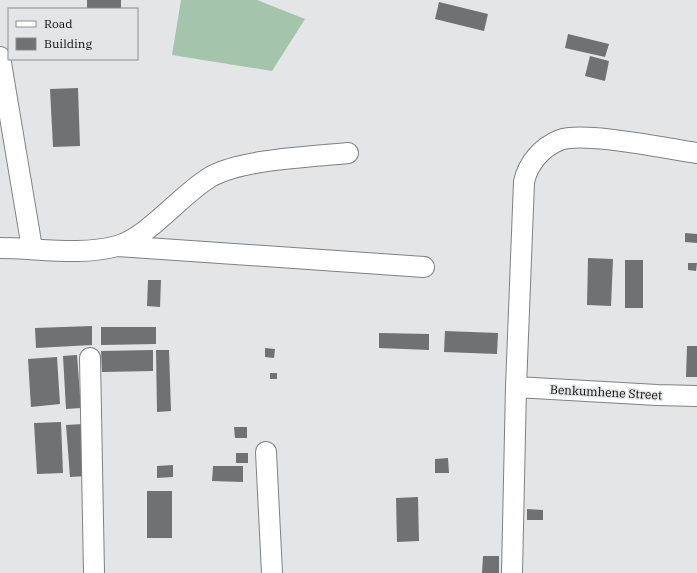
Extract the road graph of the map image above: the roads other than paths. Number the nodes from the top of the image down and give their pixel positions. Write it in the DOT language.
graph roads {
  1 [pos="0,57"];
  2 [pos="348,153"];
  3 [pos="697,153"];
  4 [pos="118,246"];
  5 [pos="0,248"];
  6 [pos="32,248"];
  7 [pos="424,267"];
  8 [pos="90,358"];
  9 [pos="516,387"];
  10 [pos="697,396"];
  11 [pos="266,452"];
  12 [pos="94,573"];
  13 [pos="272,573"];
  14 [pos="512,573"];
  1 -- 6 [label="street"];
  2 -- 4 [label="street"];
  3 -- 9 [label="street"];
  4 -- 6 [label="street"];
  4 -- 7 [label="street"];
  5 -- 6 [label="street"];
  8 -- 12 [label="street"];
  9 -- 10 [label="street, Benkumhene Street"];
  9 -- 14 [label="street"];
  11 -- 13 [label="street"];
}
